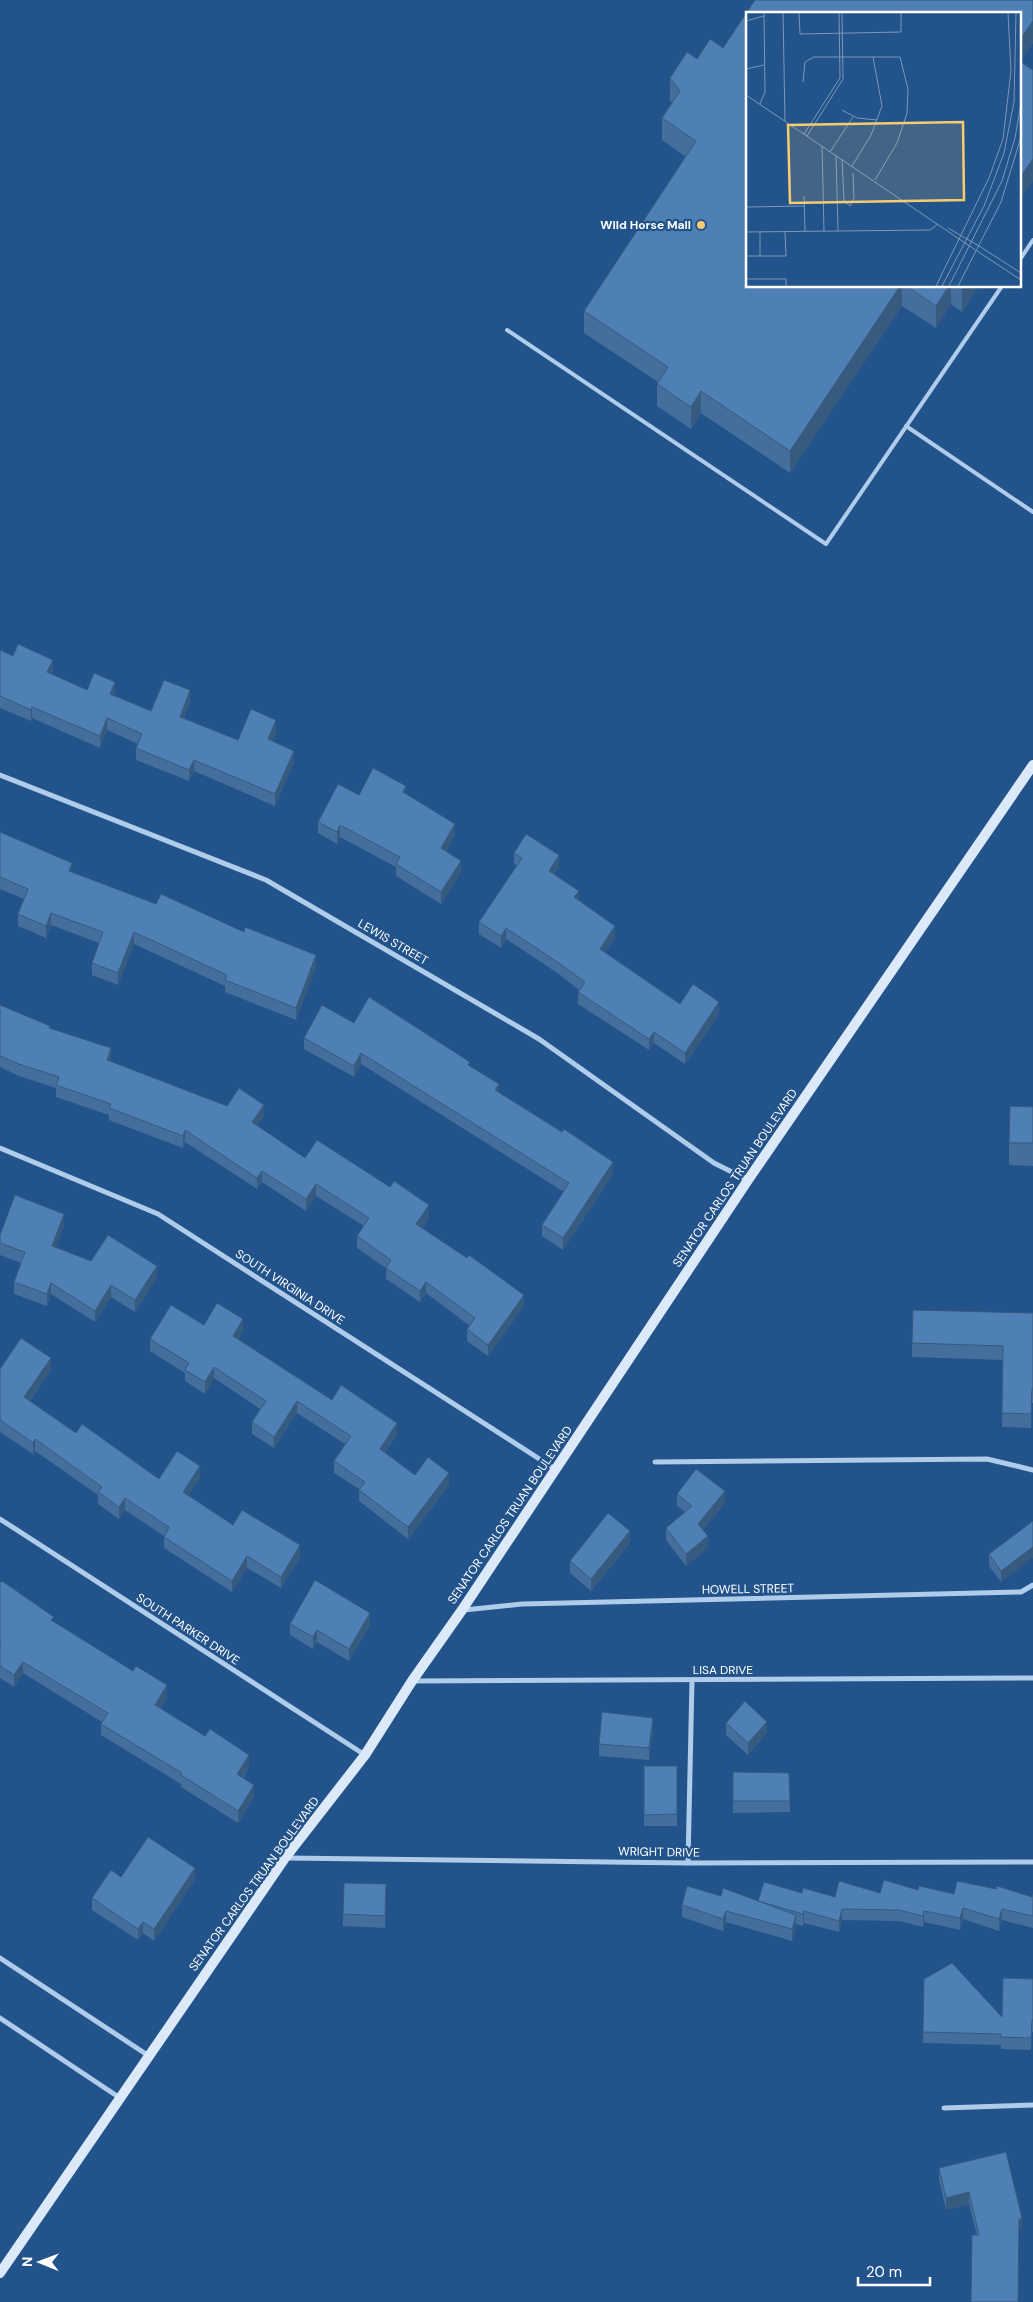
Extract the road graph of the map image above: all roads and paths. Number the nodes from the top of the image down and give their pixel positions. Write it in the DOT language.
graph roads {
  1 [pos="1033,240"];
  2 [pos="1020,260"];
  3 [pos="1001,288"];
  4 [pos="507,330"];
  5 [pos="906,426"];
  6 [pos="1033,512"];
  7 [pos="1033,765"];
  8 [pos="0,775"];
  9 [pos="0,1148"];
  10 [pos="748,1180"];
  11 [pos="655,1462"];
  12 [pos="555,1469"];
  13 [pos="1033,1470"];
  14 [pos="0,1519"];
  15 [pos="1033,1585"];
  16 [pos="462,1610"];
  17 [pos="1033,1678"];
  18 [pos="692,1680"];
  19 [pos="412,1681"];
  20 [pos="365,1755"];
  21 [pos="285,1858"];
  22 [pos="1033,1862"];
  23 [pos="688,1863"];
  24 [pos="0,1958"];
  25 [pos="0,2018"];
  26 [pos="149,2056"];
  27 [pos="120,2098"];
  28 [pos="1033,2105"];
  29 [pos="944,2108"];
  30 [pos="0,2273"];
  1 -- 2 [label="lane"];
  3 -- 5 [label="lane"];
  4 -- 5 [label="lane"];
  5 -- 6 [label="lane"];
  7 -- 10 [label="main road, SENATOR CARLOS TRUAN BOULEVARD"];
  8 -- 10 [label="street, LEWIS STREET"];
  9 -- 12 [label="street, SOUTH VIRGINIA DRIVE"];
  10 -- 12 [label="main road, SENATOR CARLOS TRUAN BOULEVARD"];
  11 -- 13 [label="street"];
  12 -- 16 [label="main road, SENATOR CARLOS TRUAN BOULEVARD"];
  14 -- 20 [label="street, SOUTH PARKER DRIVE"];
  15 -- 16 [label="street, HOWELL STREET"];
  16 -- 19 [label="main road, SENATOR CARLOS TRUAN BOULEVARD"];
  17 -- 18 [label="street, LISA DRIVE"];
  18 -- 19 [label="street, LISA DRIVE"];
  18 -- 23 [label="street"];
  19 -- 20 [label="main road, SENATOR CARLOS TRUAN BOULEVARD"];
  20 -- 21 [label="main road, SENATOR CARLOS TRUAN BOULEVARD"];
  21 -- 23 [label="street, WRIGHT DRIVE"];
  21 -- 26 [label="main road, SENATOR CARLOS TRUAN BOULEVARD"];
  22 -- 23 [label="street, WRIGHT DRIVE"];
  24 -- 26 [label="street"];
  25 -- 27 [label="street"];
  26 -- 27 [label="main road, SENATOR CARLOS TRUAN BOULEVARD"];
  27 -- 30 [label="main road, SENATOR CARLOS TRUAN BOULEVARD"];
  28 -- 29 [label="street"];
}
